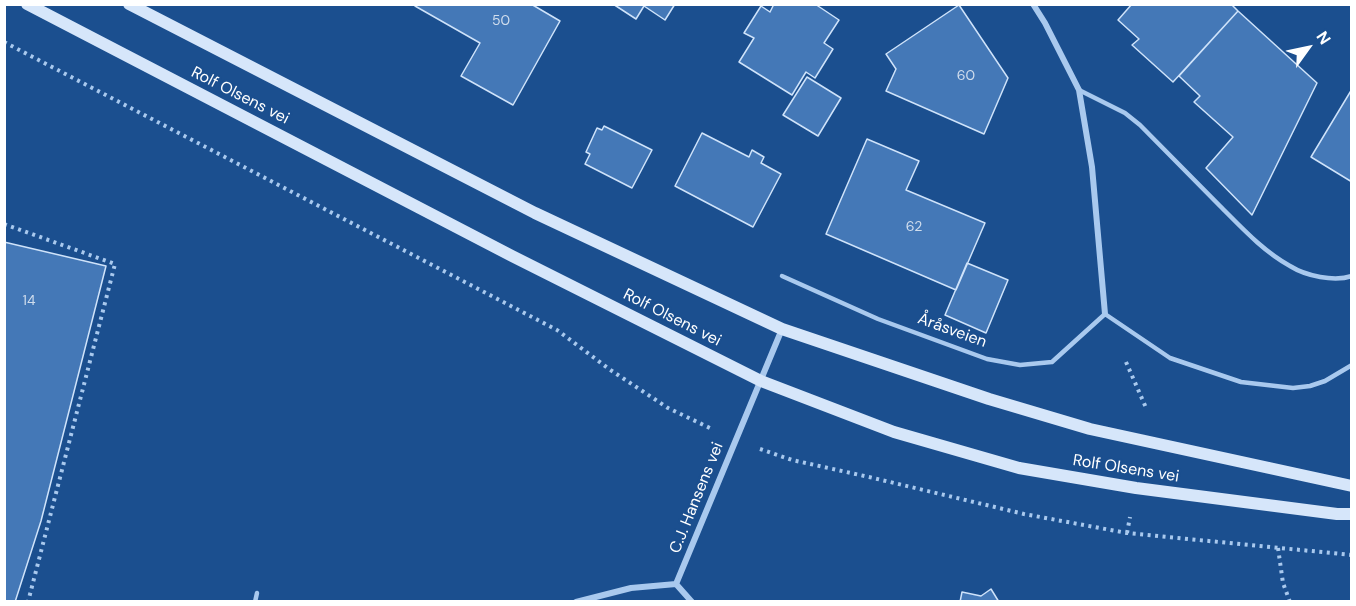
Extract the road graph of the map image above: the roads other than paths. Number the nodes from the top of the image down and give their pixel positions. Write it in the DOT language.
graph roads {
  1 [pos="27,4"];
  2 [pos="129,4"];
  3 [pos="1033,4"];
  4 [pos="1079,90"];
  5 [pos="782,276"];
  6 [pos="1352,276"];
  7 [pos="1104,314"];
  8 [pos="782,329"];
  9 [pos="1352,365"];
  10 [pos="761,381"];
  11 [pos="1352,486"];
  12 [pos="1352,514"];
  13 [pos="676,584"];
  14 [pos="257,593"];
  15 [pos="255,602"];
  16 [pos="576,602"];
  17 [pos="692,602"];
  1 -- 10 [label="main road, Rolf Olsens vei"];
  2 -- 8 [label="main road, Rolf Olsens vei"];
  3 -- 4 [label="street"];
  4 -- 6 [label="lane"];
  4 -- 7 [label="street"];
  5 -- 7 [label="lane, Åråsveien"];
  7 -- 9 [label="lane"];
  8 -- 10 [label="street, C.J. Hansens vei"];
  8 -- 11 [label="main road, Rolf Olsens vei"];
  10 -- 12 [label="main road, Rolf Olsens vei"];
  10 -- 13 [label="street, C.J. Hansens vei"];
  13 -- 16 [label="street"];
  13 -- 17 [label="street"];
  14 -- 15 [label="lane"];
}
